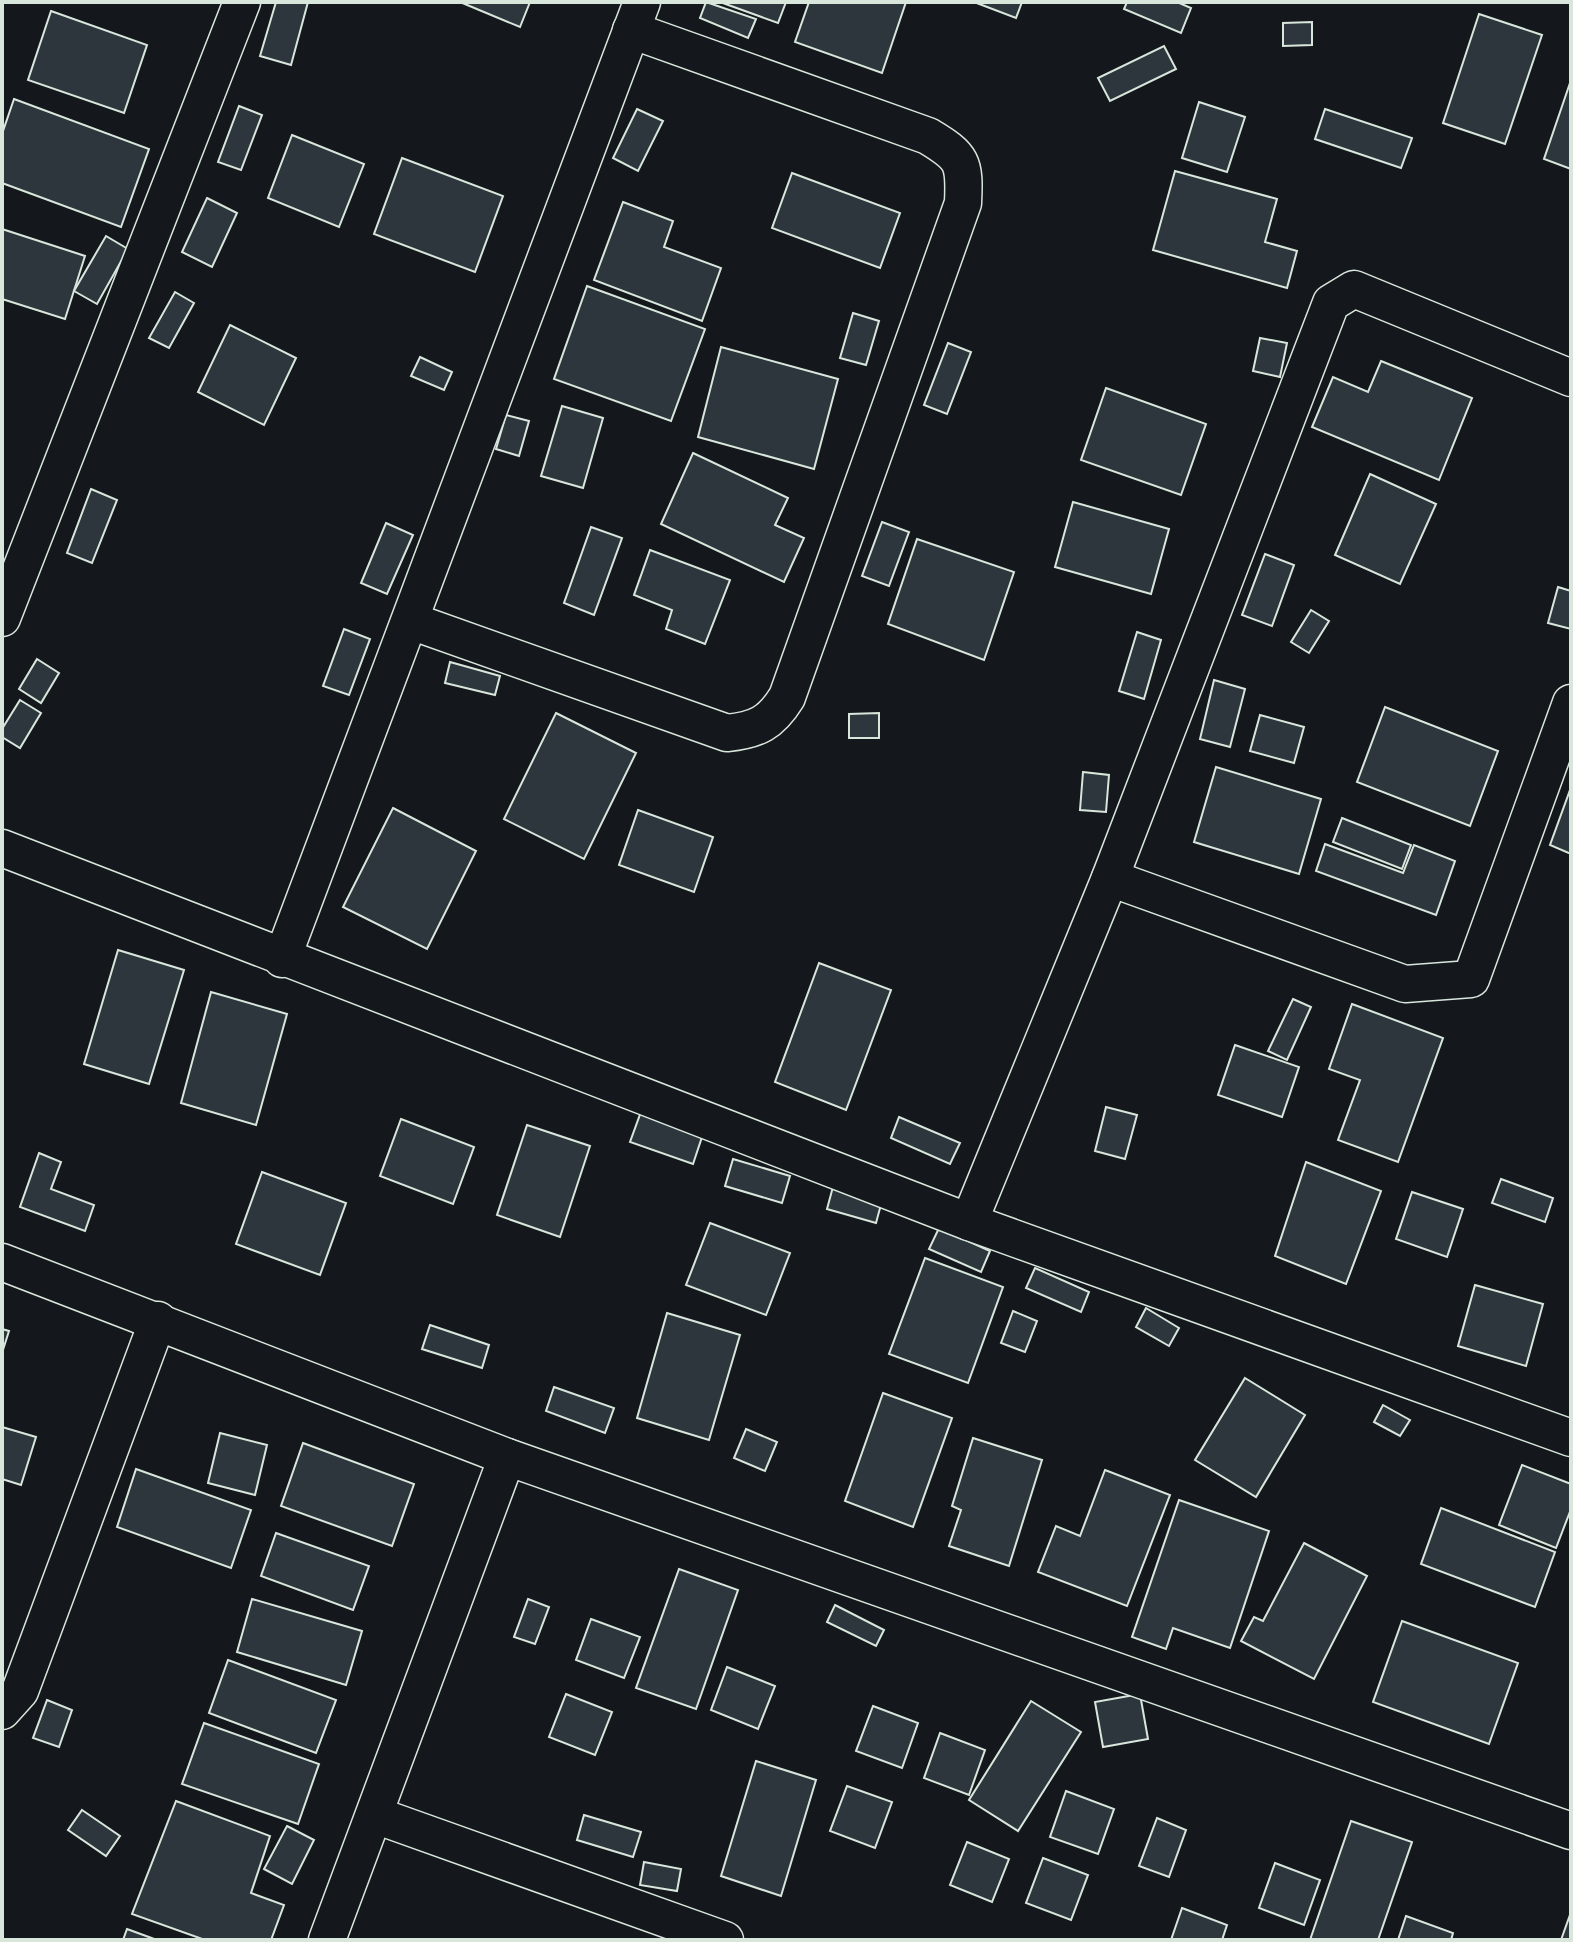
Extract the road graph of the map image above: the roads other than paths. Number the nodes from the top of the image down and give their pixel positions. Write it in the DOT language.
graph roads {
  1 [pos="242,2"];
  2 [pos="636,16"];
  3 [pos="1571,378"];
  4 [pos="2,618"];
  5 [pos="411,621"];
  6 [pos="1571,703"];
  7 [pos="2,848"];
  8 [pos="1110,878"];
  9 [pos="282,959"];
  10 [pos="969,1222"];
  11 [pos="2,1262"];
  12 [pos="158,1320"];
  13 [pos="1571,1438"];
  14 [pos="507,1457"];
  15 [pos="2,1711"];
  16 [pos="375,1815"];
  17 [pos="1571,1831"];
  18 [pos="327,1940"];
  19 [pos="725,1940"];
  1 -- 4 [label="street"];
  2 -- 5 [label="street"];
  2 -- 5 [label="street"];
  3 -- 8 [label="street"];
  5 -- 9 [label="street"];
  6 -- 8 [label="street"];
  7 -- 9 [label="street"];
  8 -- 10 [label="street"];
  9 -- 10 [label="street"];
  10 -- 13 [label="street"];
  11 -- 12 [label="street"];
  12 -- 14 [label="street"];
  12 -- 15 [label="street"];
  14 -- 16 [label="street"];
  14 -- 17 [label="street"];
  16 -- 18 [label="street"];
  16 -- 19 [label="street"];
}
